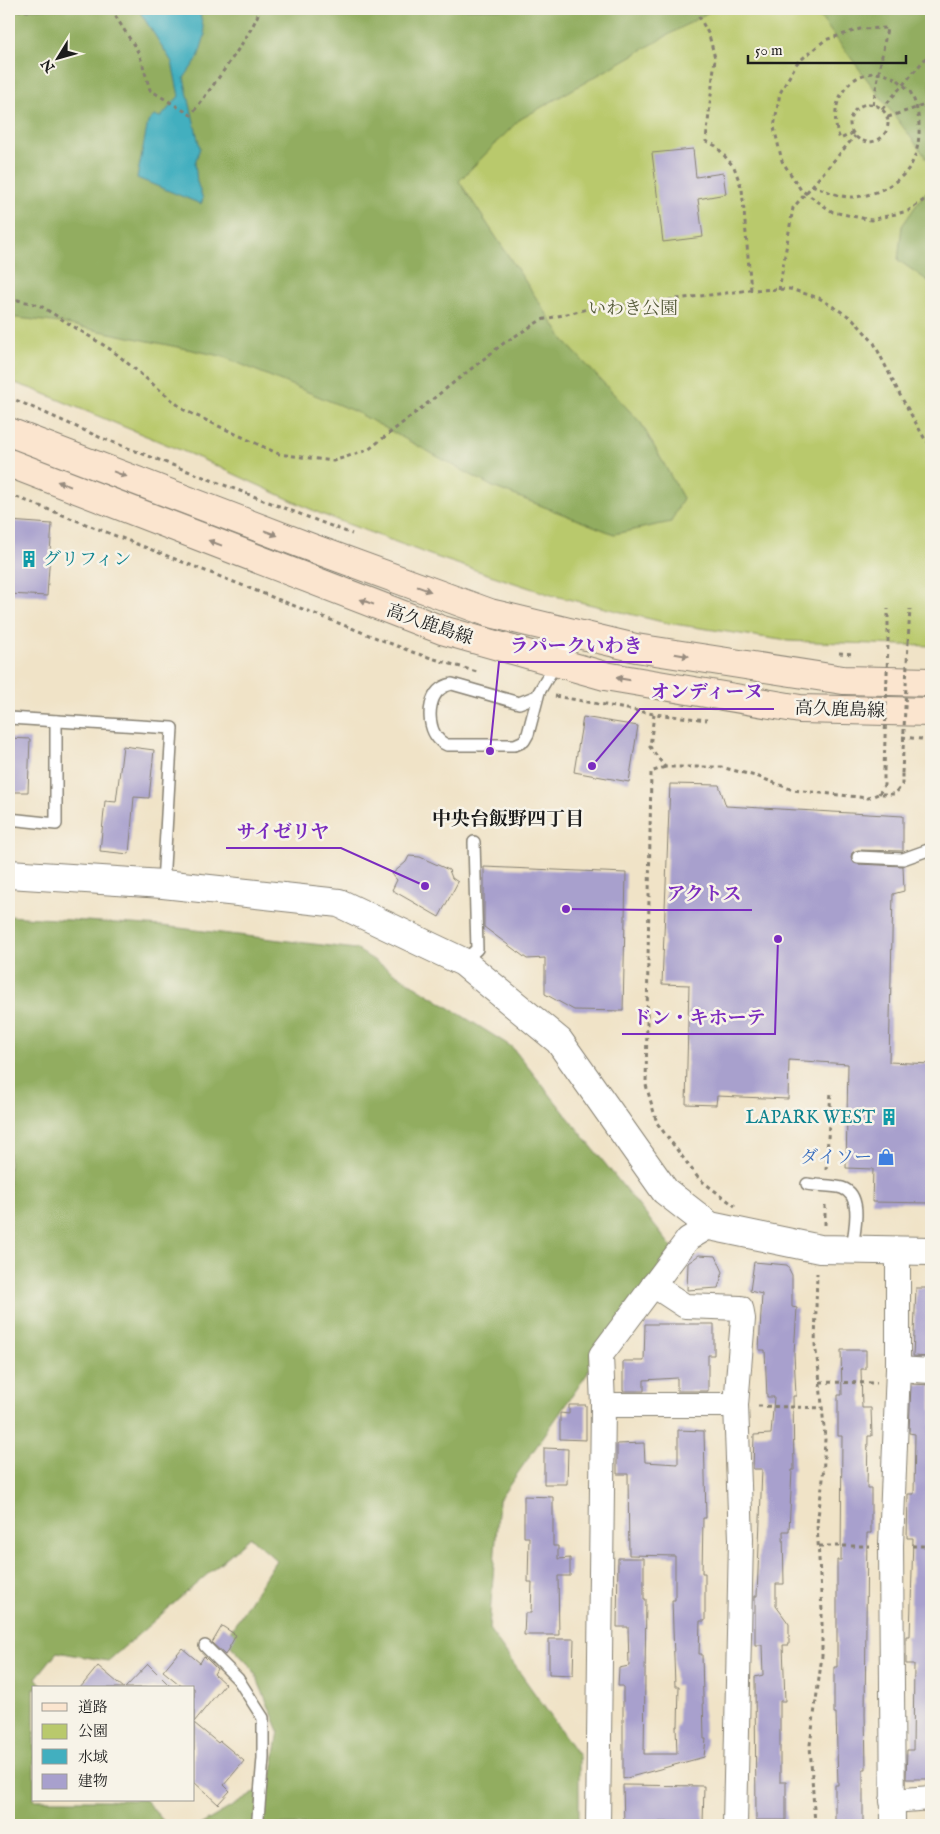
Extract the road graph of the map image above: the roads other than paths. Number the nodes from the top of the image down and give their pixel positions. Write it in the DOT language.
graph roads {
  1 [pos="9,432"];
  2 [pos="9,463"];
  3 [pos="574,633"];
  4 [pos="557,662"];
  5 [pos="931,682"];
  6 [pos="538,696"];
  7 [pos="931,712"];
  8 [pos="9,718"];
  9 [pos="56,721"];
  10 [pos="9,819"];
  11 [pos="474,842"];
  12 [pos="931,849"];
  13 [pos="858,857"];
  14 [pos="9,874"];
  15 [pos="163,884"];
  16 [pos="463,962"];
  17 [pos="807,1184"];
  18 [pos="710,1226"];
  19 [pos="852,1248"];
  20 [pos="898,1250"];
  21 [pos="931,1251"];
  22 [pos="653,1285"];
  23 [pos="931,1372"];
  24 [pos="897,1376"];
  25 [pos="603,1405"];
  26 [pos="736,1405"];
  27 [pos="205,1646"];
  28 [pos="931,1798"];
  29 [pos="892,1801"];
  30 [pos="259,1825"];
  31 [pos="598,1825"];
  32 [pos="735,1825"];
  33 [pos="893,1825"];
  1 -- 3 [label="main road, 高久鹿島線, one-way"];
  4 -- 2 [label="main road, 高久鹿島線, one-way"];
  3 -- 4 [label="lane"];
  3 -- 5 [label="main road, 高久鹿島線, one-way"];
  4 -- 6 [label="lane"];
  7 -- 4 [label="main road, 高久鹿島線, one-way"];
  6 -- 6 [label="lane"];
  8 -- 9 [label="lane"];
  9 -- 10 [label="lane"];
  9 -- 15 [label="lane"];
  11 -- 16 [label="lane"];
  12 -- 13 [label="lane"];
  14 -- 15 [label="street"];
  15 -- 16 [label="street"];
  16 -- 18 [label="street"];
  17 -- 19 [label="lane"];
  18 -- 19 [label="street"];
  18 -- 22 [label="street"];
  19 -- 20 [label="street"];
  20 -- 21 [label="street"];
  20 -- 24 [label="street"];
  22 -- 25 [label="street"];
  22 -- 26 [label="street"];
  23 -- 24 [label="street"];
  24 -- 29 [label="street"];
  25 -- 26 [label="street"];
  25 -- 31 [label="street"];
  26 -- 32 [label="street"];
  27 -- 30 [label="lane"];
  28 -- 29 [label="street"];
  29 -- 33 [label="street"];
}
